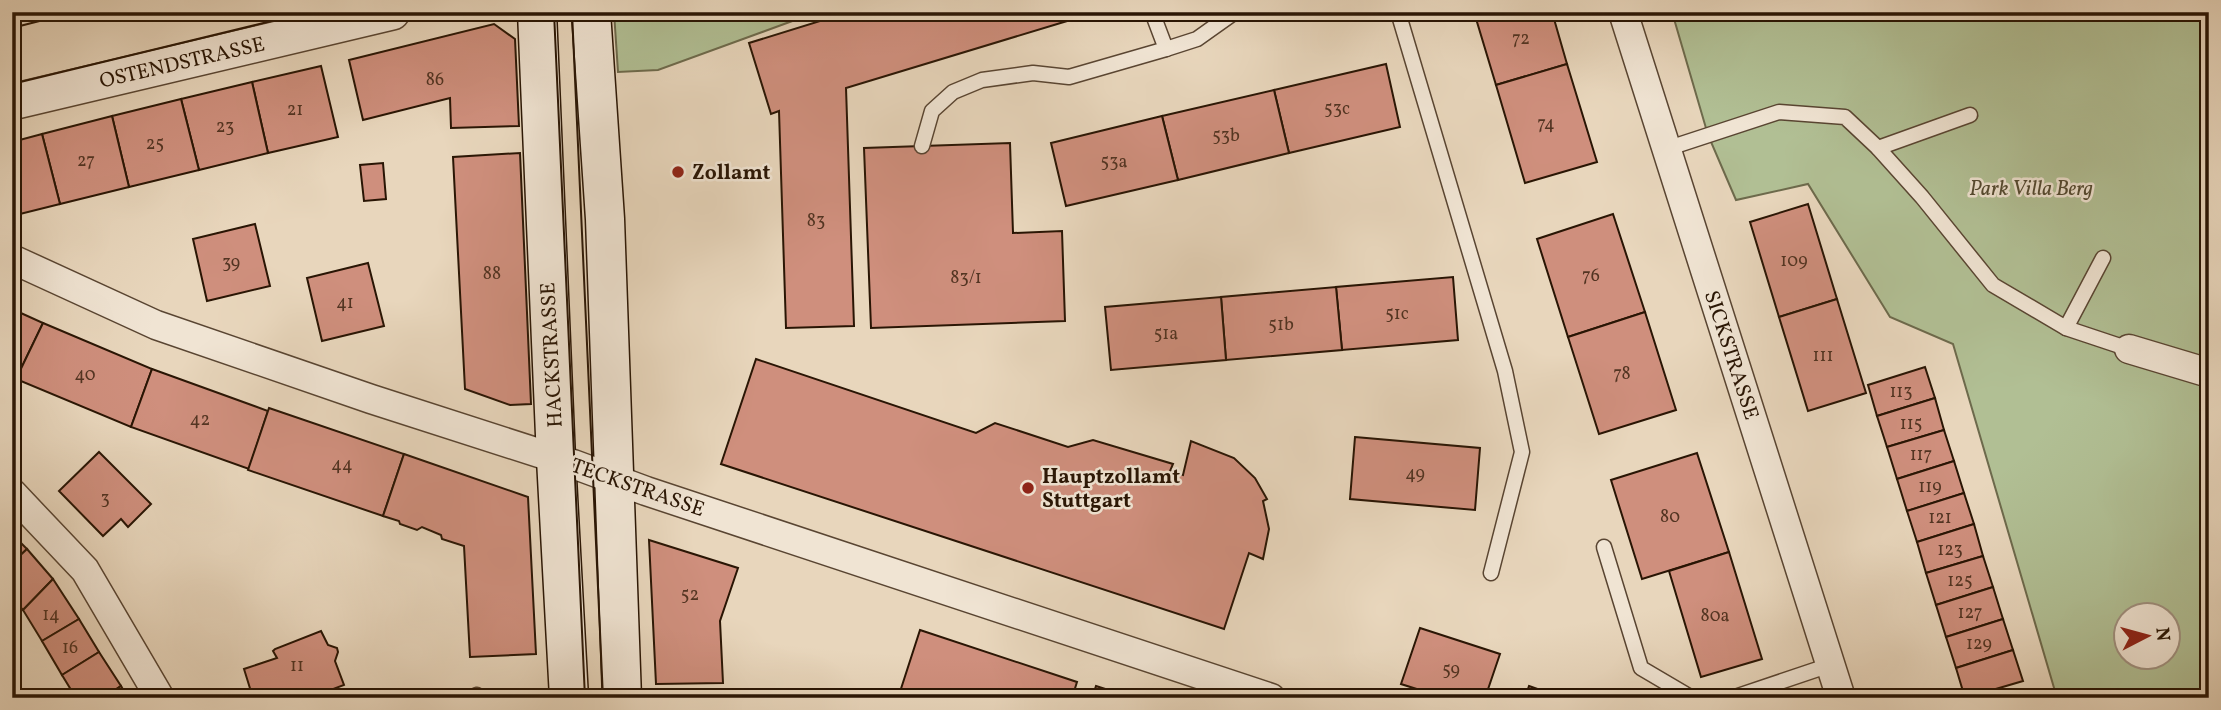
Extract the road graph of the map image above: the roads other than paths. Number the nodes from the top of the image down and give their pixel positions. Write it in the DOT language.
graph roads {
  1 [pos="392,12"];
  2 [pos="537,12"];
  3 [pos="592,12"];
  4 [pos="1152,12"];
  5 [pos="1235,12"];
  6 [pos="1398,12"];
  7 [pos="1623,12"];
  8 [pos="1166,50"];
  9 [pos="12,102"];
  10 [pos="1970,115"];
  11 [pos="922,146"];
  12 [pos="1878,148"];
  13 [pos="1666,149"];
  14 [pos="2103,258"];
  15 [pos="12,259"];
  16 [pos="2066,328"];
  17 [pos="2129,349"];
  18 [pos="2209,373"];
  19 [pos="556,459"];
  20 [pos="614,478"];
  21 [pos="12,493"];
  22 [pos="1604,547"];
  23 [pos="1491,573"];
  24 [pos="1830,665"];
  25 [pos="160,698"];
  26 [pos="569,698"];
  27 [pos="622,698"];
  28 [pos="1271,698"];
  29 [pos="1692,698"];
  30 [pos="1732,698"];
  31 [pos="1841,698"];
  1 -- 9 [label="street, OSTENDSTRASSE"];
  2 -- 19 [label="main road, HACKSTRASSE"];
  3 -- 20 [label="main road"];
  4 -- 8 [label="lane"];
  5 -- 8 [label="lane"];
  6 -- 23 [label="lane"];
  7 -- 13 [label="street, SICKSTRASSE"];
  8 -- 11 [label="lane"];
  10 -- 12 [label="lane"];
  12 -- 13 [label="lane"];
  12 -- 16 [label="lane"];
  13 -- 24 [label="street, SICKSTRASSE"];
  14 -- 16 [label="lane"];
  15 -- 19 [label="street, TECKSTRASSE"];
  16 -- 17 [label="lane"];
  17 -- 18 [label="street"];
  19 -- 20 [label="street, TECKSTRASSE"];
  19 -- 26 [label="main road, HACKSTRASSE"];
  20 -- 27 [label="main road"];
  20 -- 28 [label="street, TECKSTRASSE"];
  21 -- 25 [label="street"];
  22 -- 29 [label="lane"];
  24 -- 30 [label="lane"];
  24 -- 31 [label="street, SICKSTRASSE"];
}
